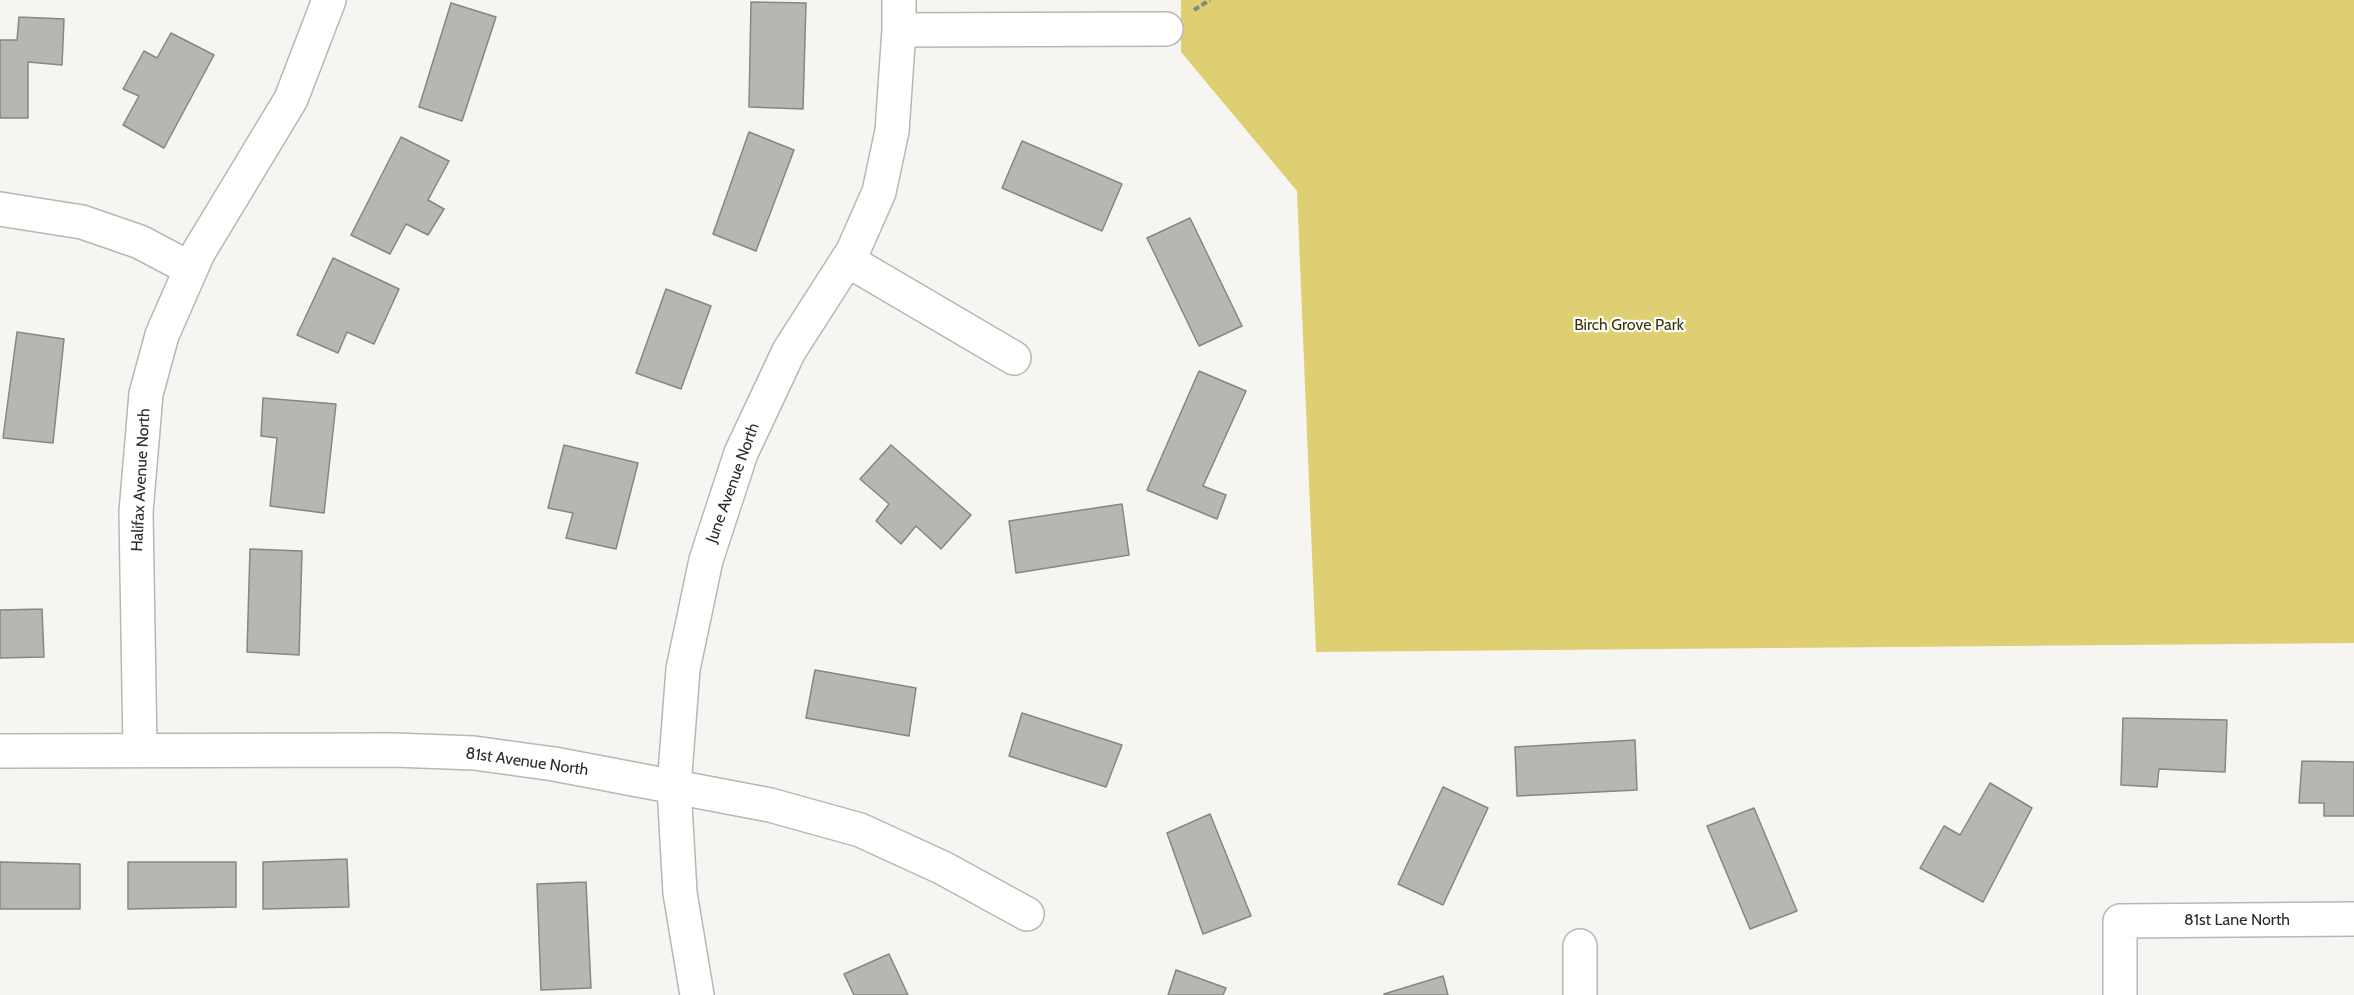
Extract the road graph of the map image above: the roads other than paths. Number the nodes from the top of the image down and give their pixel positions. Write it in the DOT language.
graph roads {
  1 [pos="329,0"];
  2 [pos="899,15"];
  3 [pos="1166,29"];
  4 [pos="0,209"];
  5 [pos="847,260"];
  6 [pos="191,269"];
  7 [pos="1014,358"];
  8 [pos="140,750"];
  9 [pos="0,751"];
  10 [pos="674,787"];
  11 [pos="1027,914"];
  12 [pos="2354,919"];
  13 [pos="1580,946"];
  14 [pos="697,995"];
  15 [pos="1580,995"];
  16 [pos="2120,995"];
  1 -- 6 [label="street, Halifax Avenue North"];
  2 -- 3 [label="street"];
  2 -- 5 [label="street, June Avenue North"];
  4 -- 6 [label="street"];
  5 -- 7 [label="street"];
  5 -- 10 [label="street, June Avenue North"];
  6 -- 8 [label="street, Halifax Avenue North"];
  8 -- 9 [label="street, 81st Avenue North"];
  8 -- 10 [label="street, 81st Avenue North"];
  10 -- 11 [label="street, 81st Avenue North"];
  10 -- 14 [label="street, June Avenue North"];
  12 -- 16 [label="street, 81st Lane North"];
  13 -- 15 [label="street"];
}
